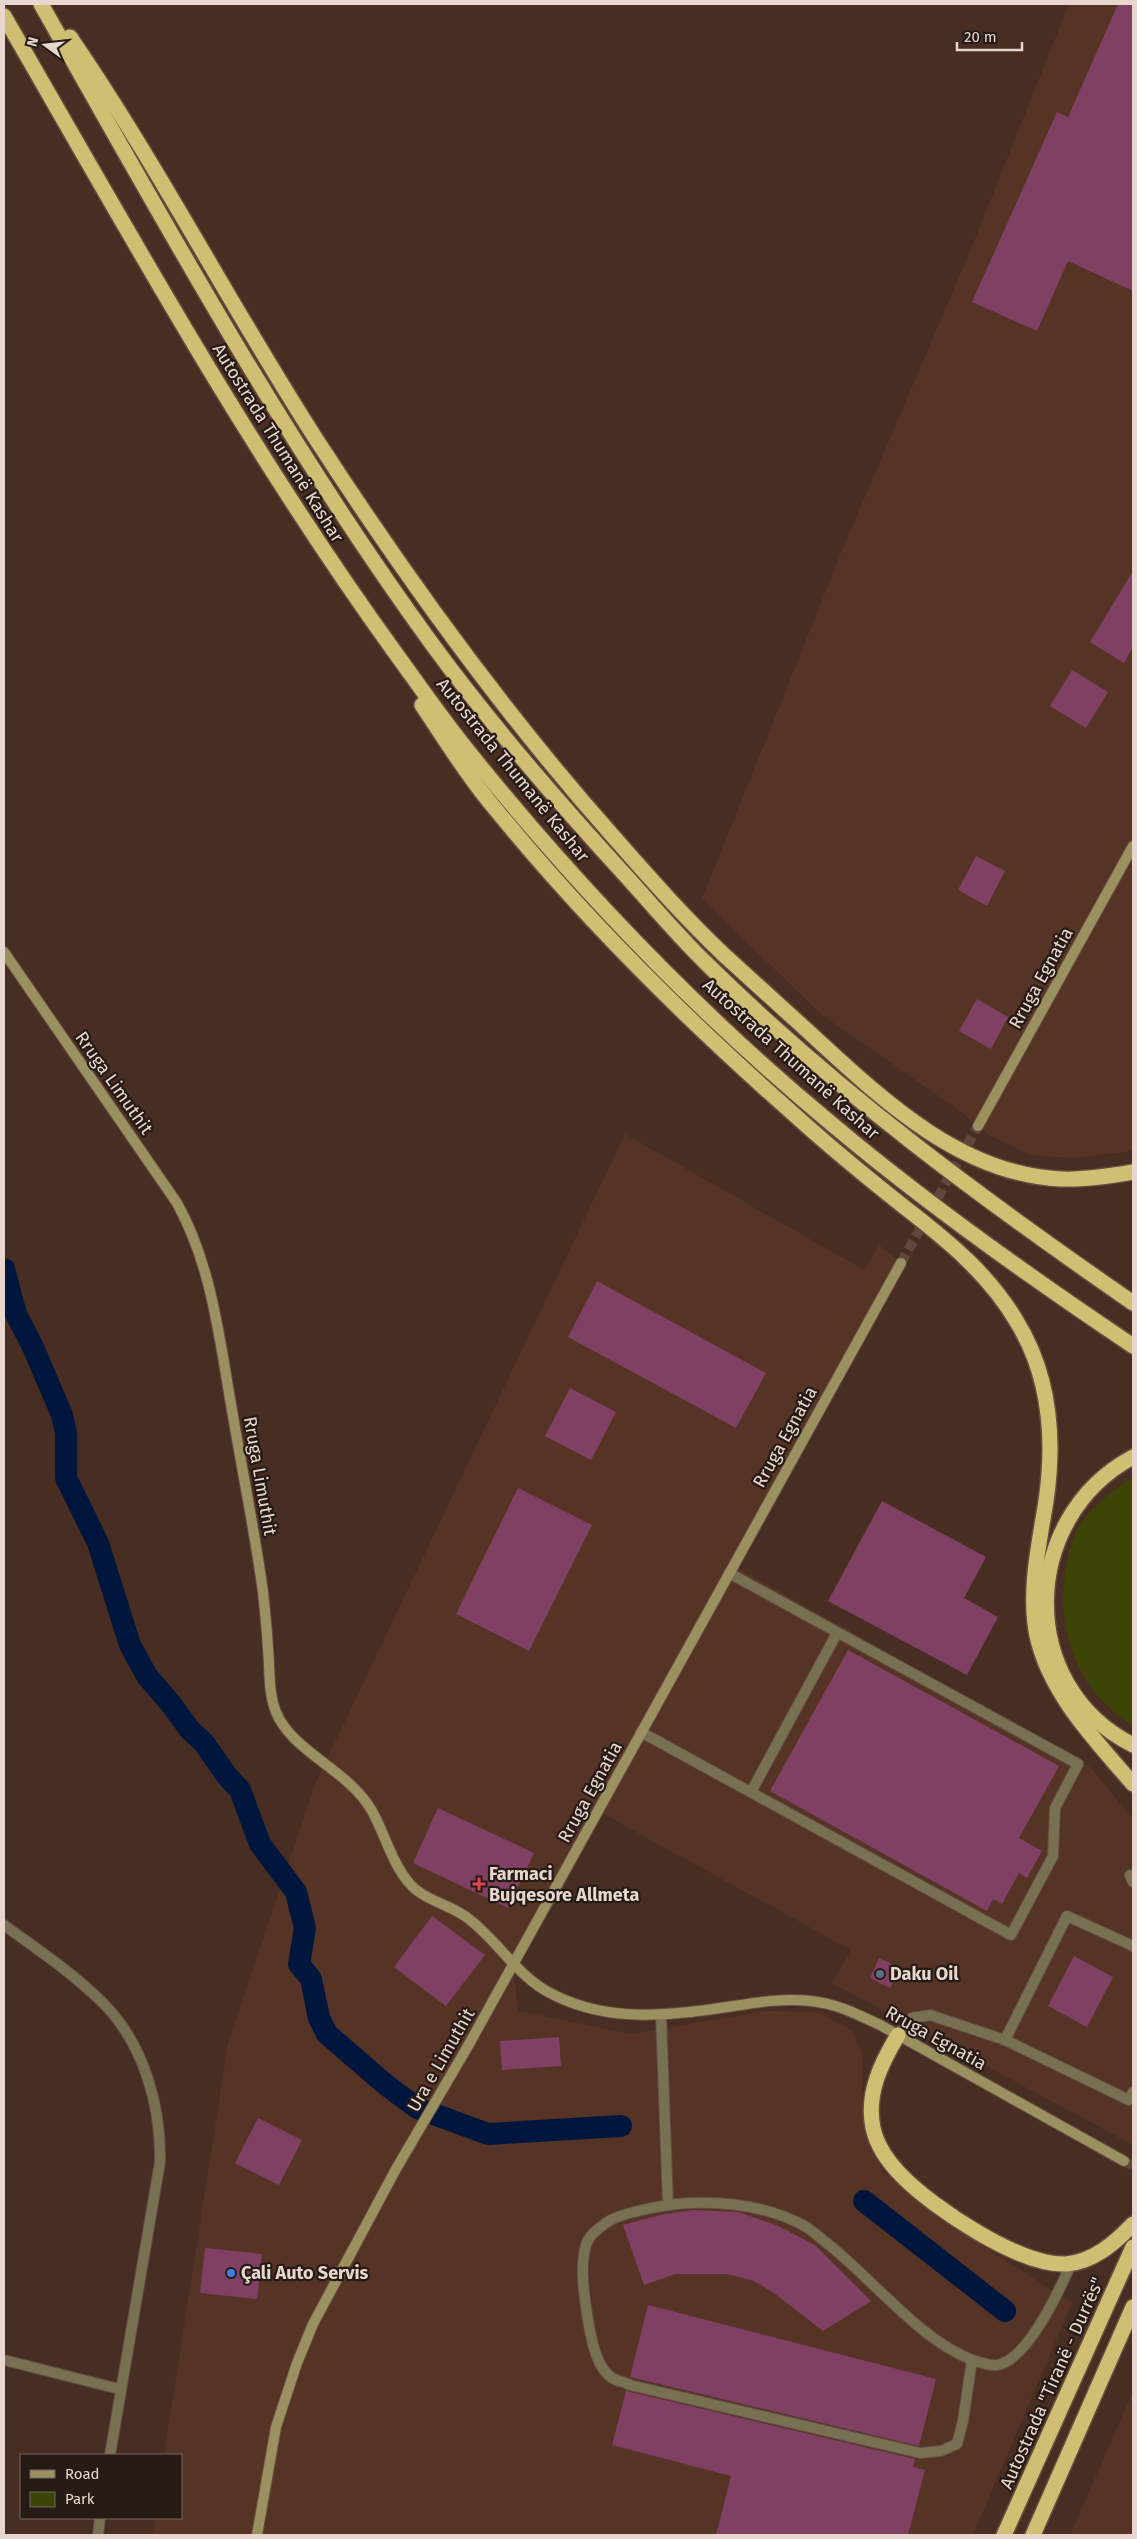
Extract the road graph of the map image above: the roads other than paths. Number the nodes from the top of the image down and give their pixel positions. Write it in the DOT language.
graph roads {
  1 [pos="41,4"];
  2 [pos="47,4"];
  3 [pos="4,16"];
  4 [pos="367,614"];
  5 [pos="1133,846"];
  6 [pos="4,952"];
  7 [pos="978,1126"];
  8 [pos="1133,1172"];
  9 [pos="901,1263"];
  10 [pos="1133,1303"];
  11 [pos="1133,1346"];
  12 [pos="1133,1457"];
  13 [pos="729,1573"];
  14 [pos="837,1633"];
  15 [pos="641,1732"];
  16 [pos="1133,1745"];
  17 [pos="1133,1784"];
  18 [pos="751,1792"];
  19 [pos="4,1925"];
  20 [pos="1133,1946"];
  21 [pos="513,1966"];
  22 [pos="661,2015"];
  23 [pos="898,2035"];
  24 [pos="1005,2040"];
  25 [pos="1133,2092"];
  26 [pos="1124,2161"];
  27 [pos="668,2205"];
  28 [pos="1133,2224"];
  29 [pos="1133,2247"];
  30 [pos="1072,2262"];
  31 [pos="1133,2306"];
  32 [pos="1133,2313"];
  33 [pos="1123,2329"];
  34 [pos="4,2360"];
  35 [pos="972,2360"];
  36 [pos="119,2390"];
  37 [pos="110,2454"];
  38 [pos="100,2519"];
  39 [pos="98,2535"];
  40 [pos="257,2535"];
  41 [pos="1004,2535"];
  42 [pos="1033,2535"];
  1 -- 10 [label="highway, Autostrada Thumanë Kashar"];
  2 -- 8 [label="highway"];
  3 -- 4 [label="highway, Autostrada Thumanë Kashar"];
  4 -- 11 [label="highway, Autostrada Thumanë Kashar"];
  4 -- 17 [label="highway"];
  5 -- 7 [label="main road, Rruga Egnatia"];
  6 -- 21 [label="main road, Rruga Limuthit"];
  9 -- 13 [label="main road, Rruga Egnatia"];
  12 -- 16 [label="highway"];
  13 -- 14 [label="street"];
  13 -- 15 [label="main road, Rruga Egnatia"];
  14 -- 18 [label="street"];
  14 -- 18 [label="street"];
  15 -- 18 [label="street"];
  15 -- 21 [label="main road, Rruga Egnatia"];
  19 -- 36 [label="street"];
  20 -- 24 [label="street"];
  21 -- 22 [label="main road, Rruga Egnatia"];
  21 -- 40 [label="main road, Ura e Limuthit"];
  22 -- 23 [label="main road, Rruga Egnatia"];
  22 -- 27 [label="street"];
  23 -- 24 [label="street"];
  23 -- 26 [label="main road, Rruga Egnatia"];
  23 -- 30 [label="highway"];
  24 -- 25 [label="street"];
  27 -- 35 [label="street"];
  27 -- 35 [label="street"];
  28 -- 30 [label="highway"];
  29 -- 41 [label="highway, Autostrada \"Tiranë - Durrës\""];
  30 -- 35 [label="street"];
  31 -- 33 [label="highway"];
  32 -- 33 [label="highway"];
  33 -- 42 [label="highway"];
  34 -- 36 [label="street"];
  36 -- 37 [label="street"];
  38 -- 39 [label="street"];
}
